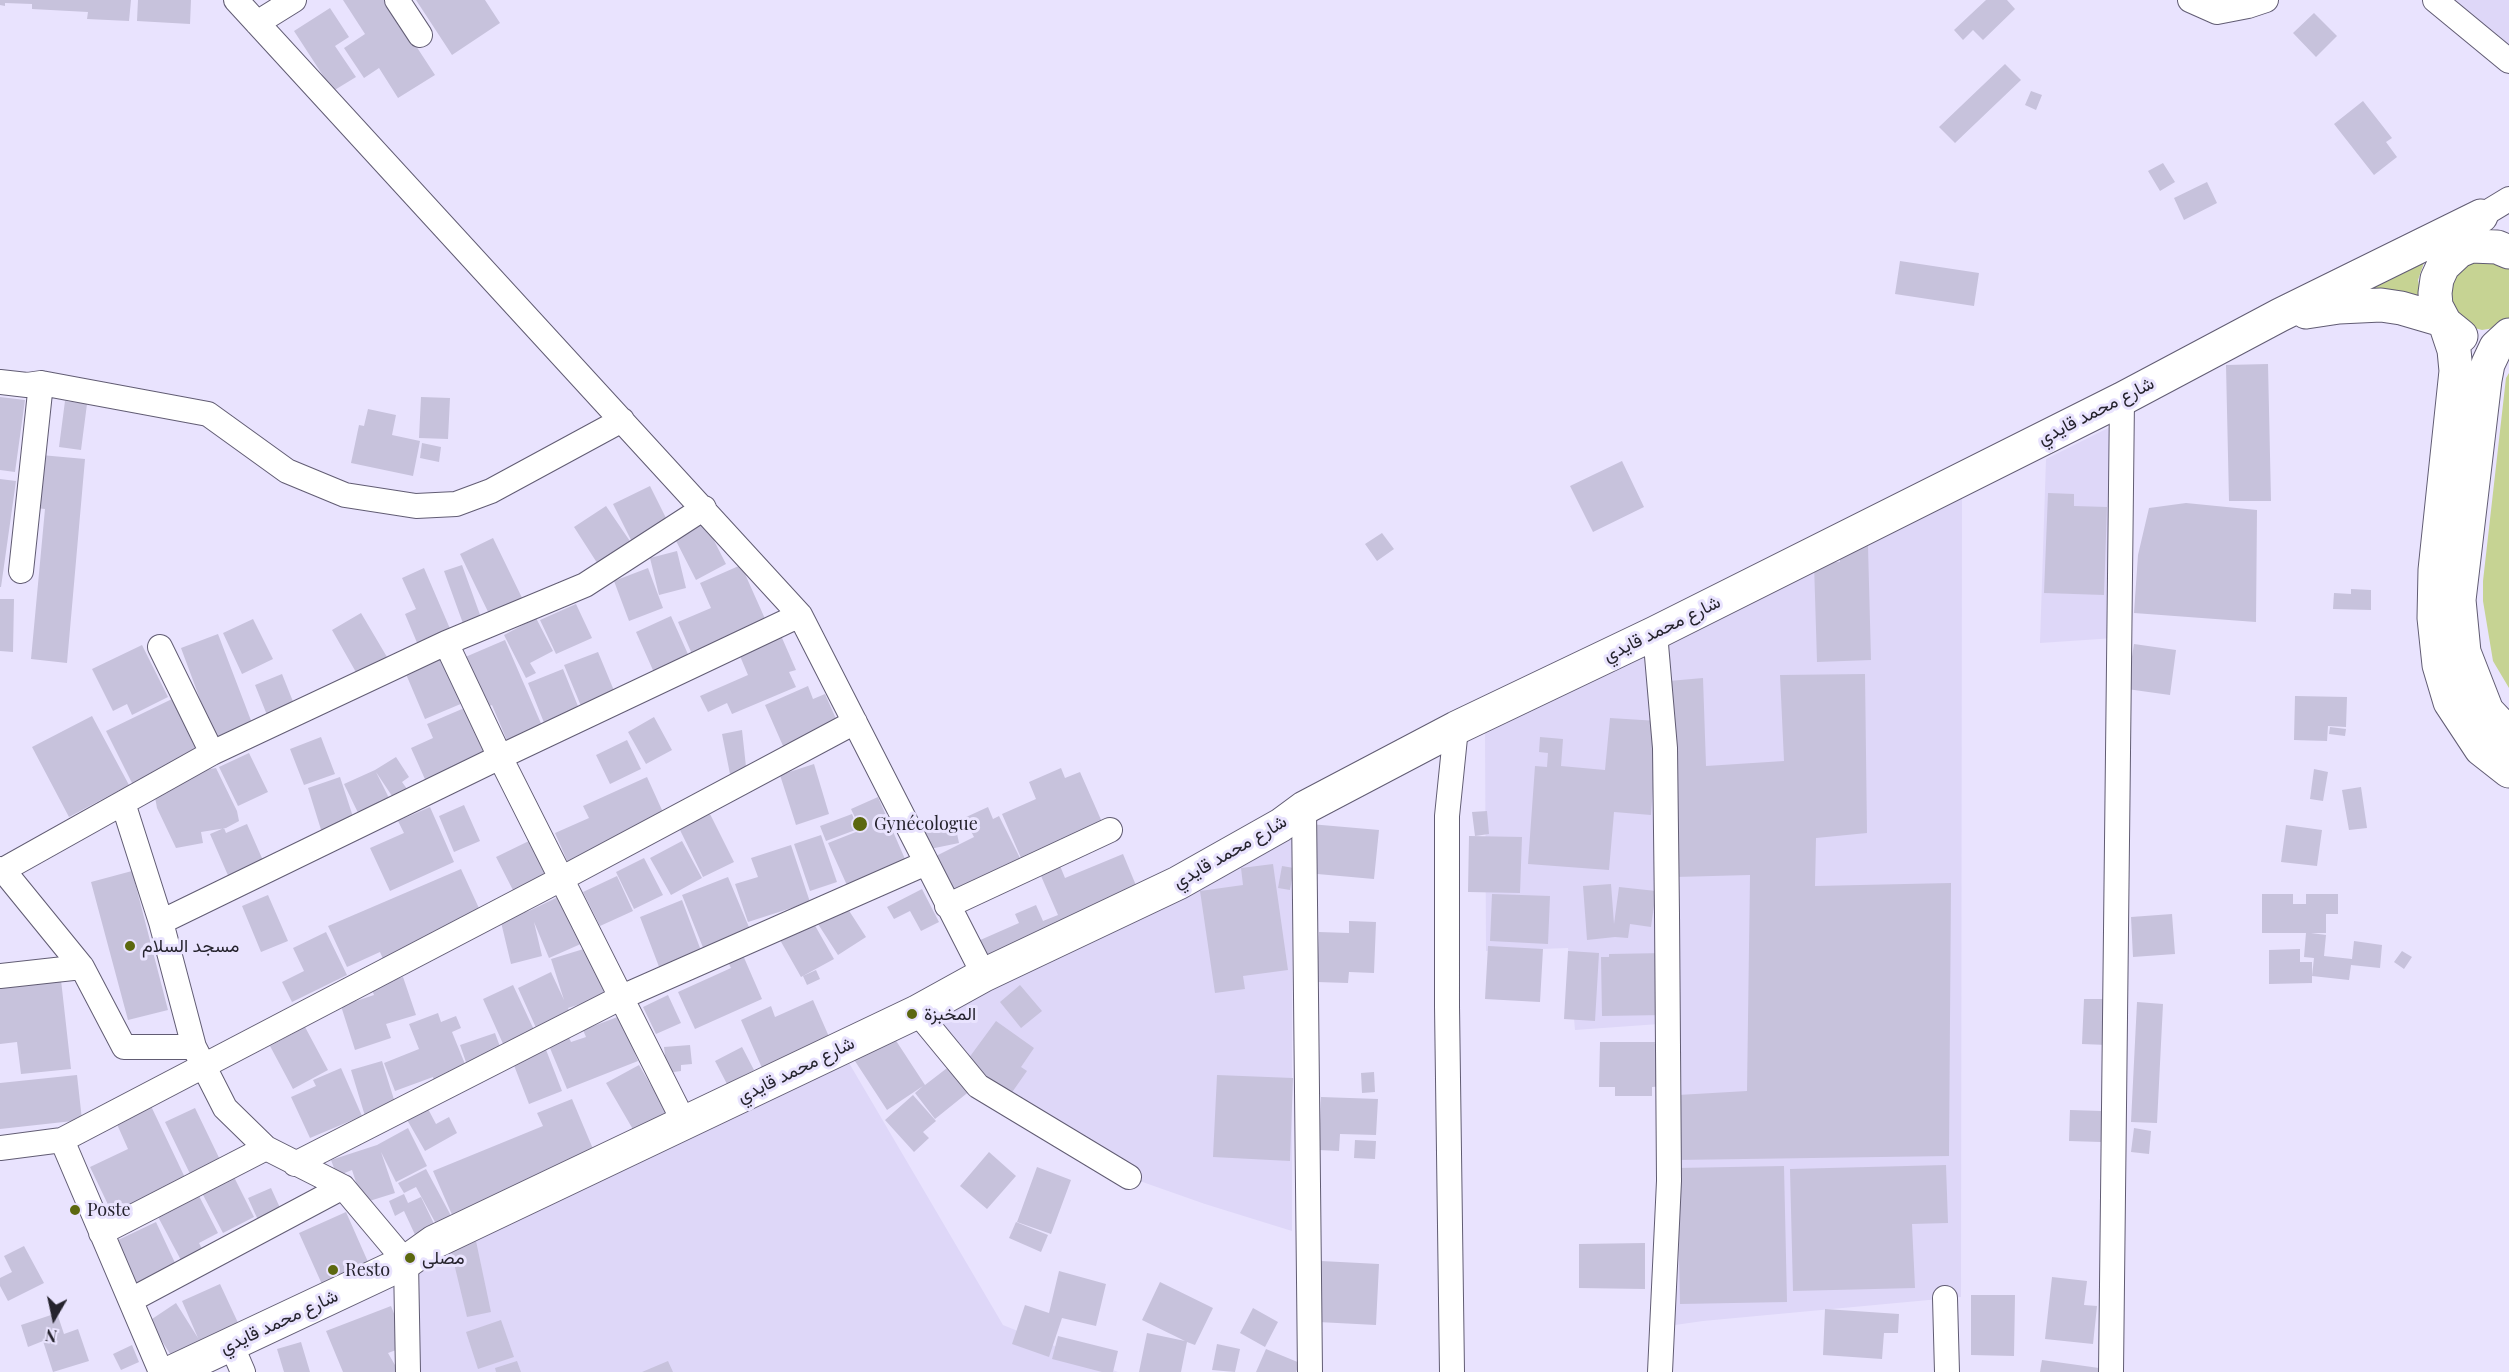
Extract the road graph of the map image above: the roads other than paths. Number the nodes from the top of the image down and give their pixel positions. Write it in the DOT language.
graph roads {
  1 [pos="236,0"];
  2 [pos="294,0"];
  3 [pos="397,0"];
  4 [pos="2190,0"];
  5 [pos="2266,0"];
  6 [pos="2435,0"];
  7 [pos="257,23"];
  8 [pos="420,35"];
  9 [pos="2509,61"];
  10 [pos="2509,199"];
  11 [pos="2475,245"];
  12 [pos="2280,315"];
  13 [pos="2444,321"];
  14 [pos="2509,334"];
  15 [pos="0,382"];
  16 [pos="40,383"];
  17 [pos="2122,399"];
  18 [pos="622,420"];
  19 [pos="704,508"];
  20 [pos="21,571"];
  21 [pos="800,615"];
  22 [pos="1654,633"];
  23 [pos="446,643"];
  24 [pos="160,648"];
  25 [pos="855,722"];
  26 [pos="1456,728"];
  27 [pos="2509,734"];
  28 [pos="212,753"];
  29 [pos="500,757"];
  30 [pos="2509,771"];
  31 [pos="123,803"];
  32 [pos="1304,808"];
  33 [pos="1110,830"];
  34 [pos="926,863"];
  35 [pos="2,870"];
  36 [pos="561,879"];
  37 [pos="947,906"];
  38 [pos="161,922"];
  39 [pos="82,967"];
  40 [pos="984,975"];
  41 [pos="0,976"];
  42 [pos="622,997"];
  43 [pos="917,1012"];
  44 [pos="198,1056"];
  45 [pos="685,1124"];
  46 [pos="62,1140"];
  47 [pos="0,1148"];
  48 [pos="266,1148"];
  49 [pos="295,1164"];
  50 [pos="1129,1177"];
  51 [pos="343,1187"];
  52 [pos="101,1233"];
  53 [pos="406,1262"];
  54 [pos="1945,1298"];
  55 [pos="131,1300"];
  56 [pos="237,1358"];
  57 [pos="161,1372"];
  58 [pos="172,1372"];
  59 [pos="408,1372"];
  60 [pos="1310,1372"];
  61 [pos="1452,1372"];
  62 [pos="1660,1372"];
  63 [pos="1947,1372"];
  64 [pos="2111,1372"];
  1 -- 7 [label="street"];
  2 -- 7 [label="street"];
  3 -- 8 [label="street"];
  4 -- 5 [label="street"];
  6 -- 9 [label="street"];
  7 -- 18 [label="street"];
  10 -- 11 [label="street"];
  11 -- 12 [label="main road, شارع محمد قايدي"];
  11 -- 13 [label="main road"];
  12 -- 13 [label="main road"];
  12 -- 17 [label="main road, شارع محمد قايدي"];
  13 -- 14 [label="main road"];
  13 -- 30 [label="main road"];
  14 -- 27 [label="main road"];
  15 -- 16 [label="street"];
  16 -- 18 [label="street"];
  16 -- 20 [label="street"];
  17 -- 22 [label="main road, شارع محمد قايدي"];
  17 -- 64 [label="street"];
  18 -- 19 [label="street"];
  19 -- 21 [label="street"];
  19 -- 23 [label="street"];
  21 -- 25 [label="street"];
  21 -- 29 [label="street"];
  22 -- 26 [label="main road, شارع محمد قايدي"];
  22 -- 62 [label="street"];
  23 -- 28 [label="street"];
  23 -- 29 [label="street"];
  24 -- 28 [label="street"];
  25 -- 34 [label="street"];
  25 -- 36 [label="street"];
  26 -- 32 [label="main road, شارع محمد قايدي"];
  26 -- 61 [label="street"];
  28 -- 31 [label="street"];
  29 -- 36 [label="street"];
  29 -- 38 [label="street"];
  31 -- 35 [label="street"];
  31 -- 38 [label="street"];
  32 -- 40 [label="main road, شارع محمد قايدي"];
  32 -- 60 [label="street"];
  33 -- 37 [label="street"];
  34 -- 37 [label="street"];
  34 -- 42 [label="street"];
  35 -- 39 [label="street"];
  36 -- 42 [label="street"];
  36 -- 44 [label="street"];
  37 -- 40 [label="street"];
  38 -- 44 [label="street"];
  39 -- 41 [label="street"];
  39 -- 44 [label="street"];
  40 -- 43 [label="main road, شارع محمد قايدي"];
  42 -- 45 [label="street"];
  42 -- 49 [label="street"];
  43 -- 45 [label="main road, شارع محمد قايدي"];
  43 -- 50 [label="street"];
  44 -- 46 [label="street"];
  44 -- 48 [label="street"];
  45 -- 53 [label="main road, شارع محمد قايدي"];
  46 -- 47 [label="street"];
  46 -- 52 [label="street"];
  48 -- 49 [label="street"];
  48 -- 52 [label="street"];
  49 -- 51 [label="street"];
  51 -- 53 [label="street"];
  51 -- 55 [label="street"];
  52 -- 55 [label="street"];
  53 -- 56 [label="main road, شارع محمد قايدي"];
  53 -- 59 [label="street"];
  54 -- 63 [label="street"];
  55 -- 57 [label="street"];
  56 -- 58 [label="main road, شارع محمد قايدي"];
}
